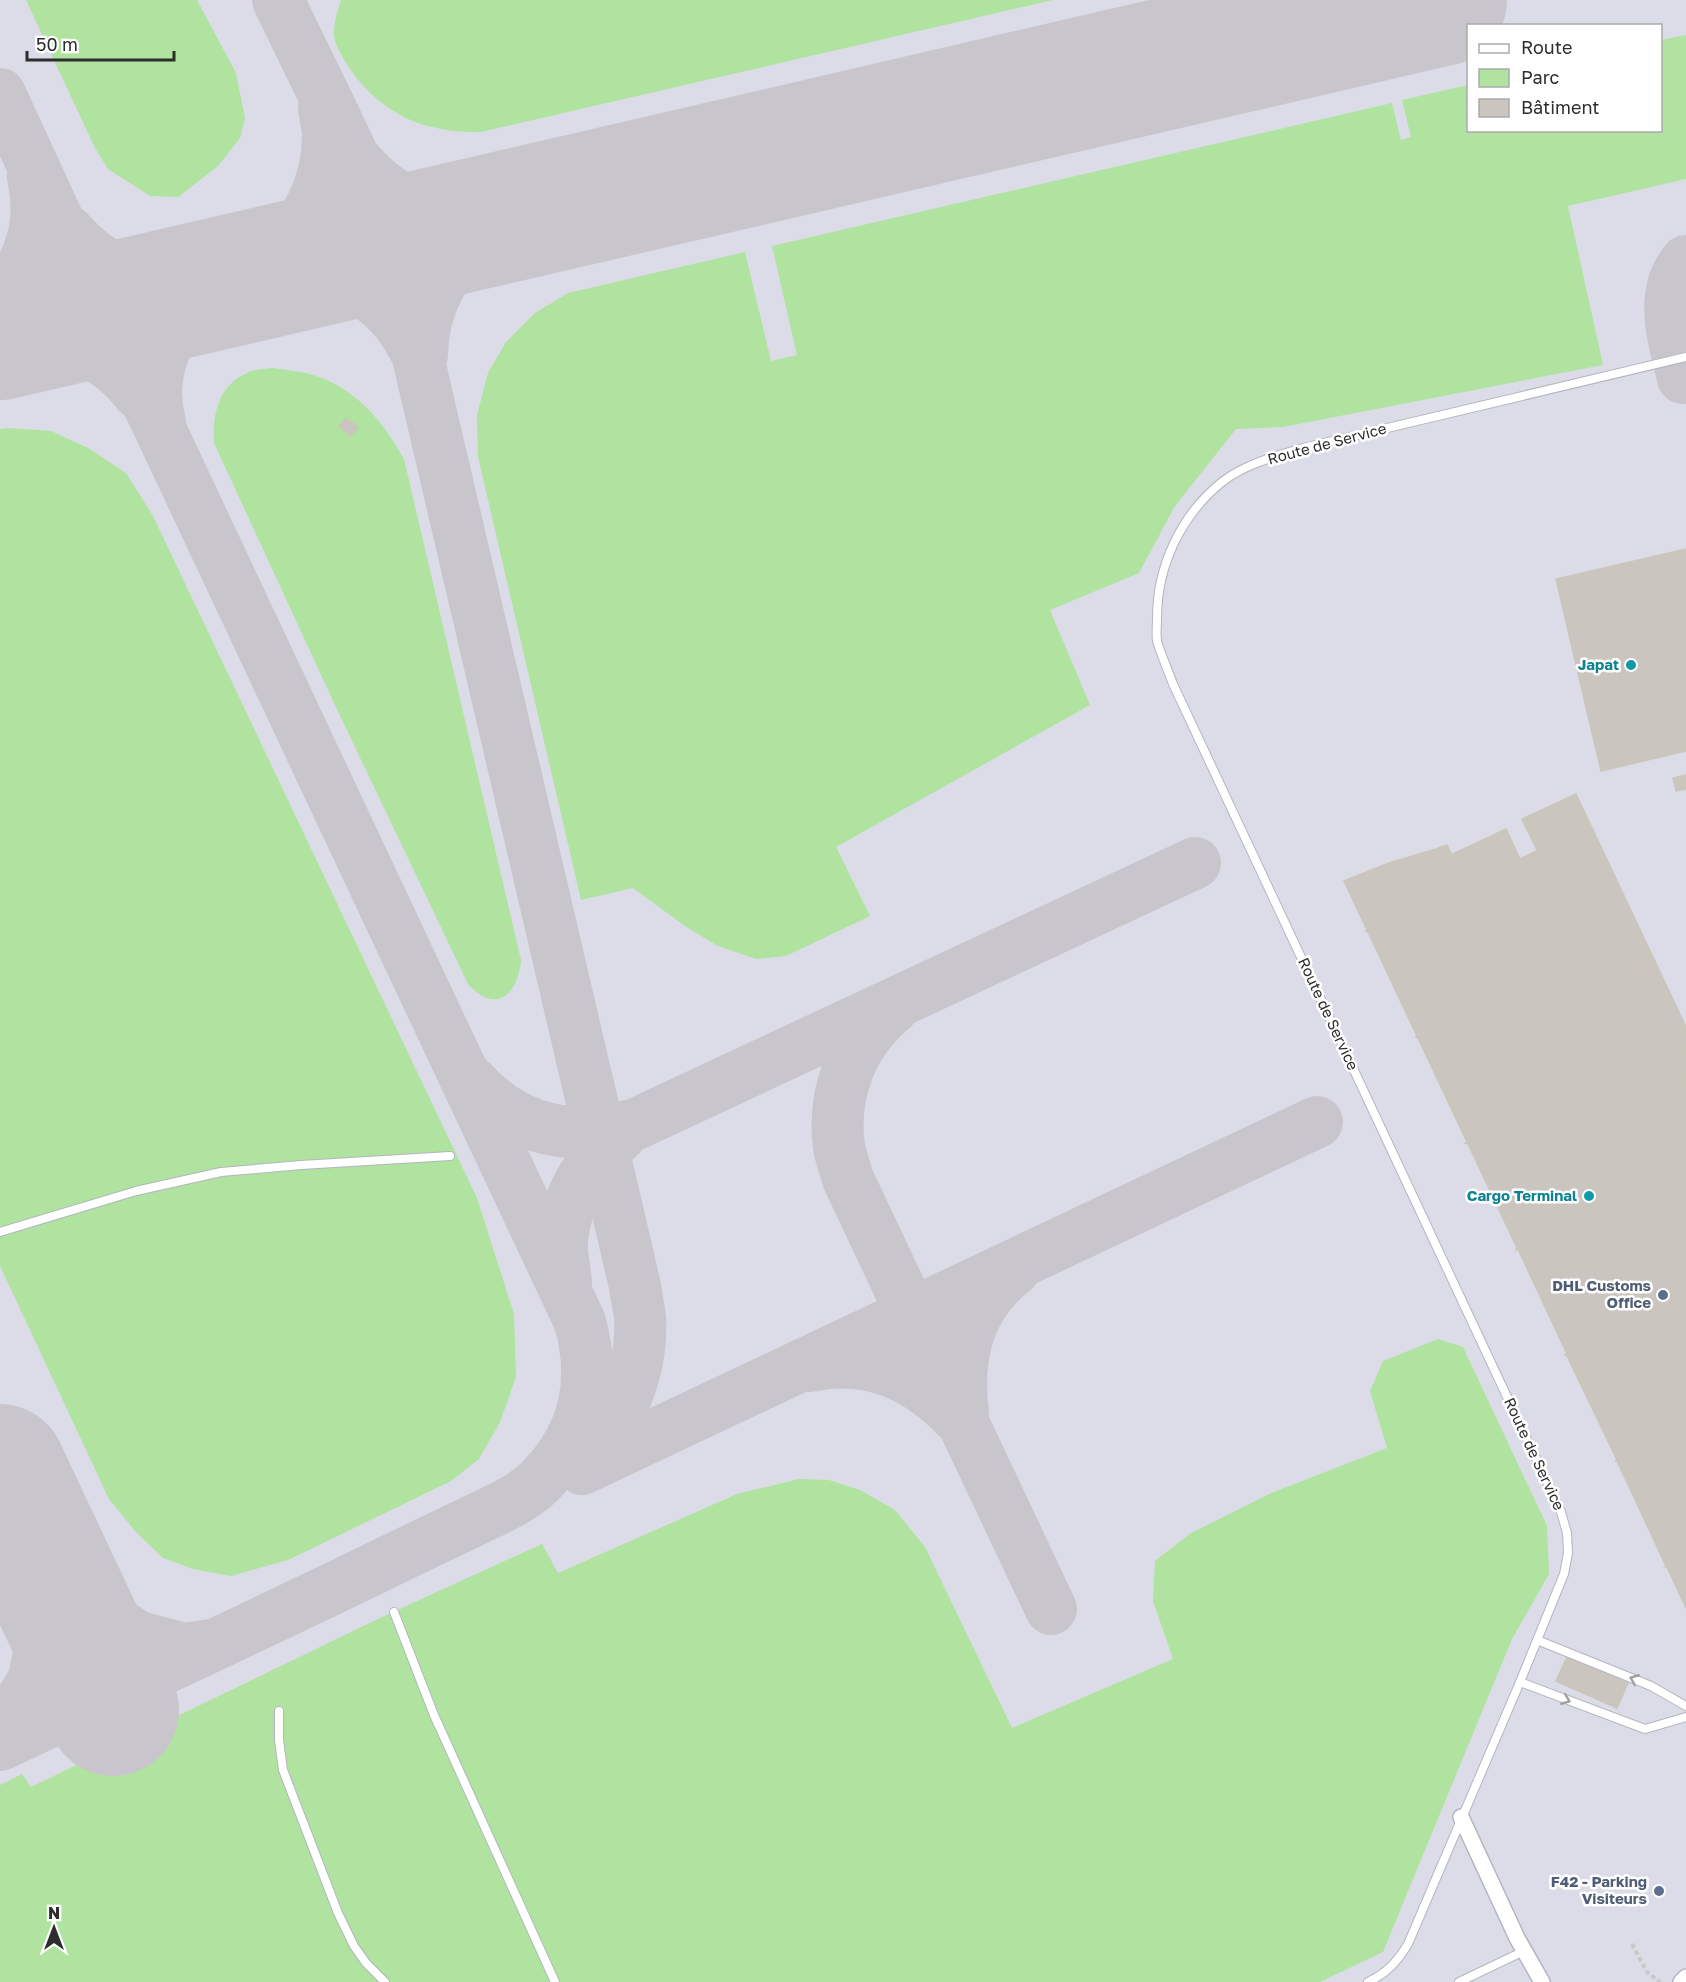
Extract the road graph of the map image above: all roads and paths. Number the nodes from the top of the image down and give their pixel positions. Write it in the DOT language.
graph roads {
  1 [pos="1686,357"];
  2 [pos="450,1156"];
  3 [pos="0,1232"];
  4 [pos="394,1612"];
  5 [pos="1537,1640"];
  6 [pos="1520,1682"];
  7 [pos="1686,1706"];
  8 [pos="279,1711"];
  9 [pos="1686,1717"];
  10 [pos="1461,1817"];
  11 [pos="1632,1944"];
  12 [pos="1524,1951"];
  13 [pos="1686,1977"];
  14 [pos="385,1982"];
  15 [pos="555,1982"];
  16 [pos="1368,1982"];
  17 [pos="1459,1982"];
  18 [pos="1542,1982"];
  19 [pos="1660,1982"];
  20 [pos="1681,1982"];
  1 -- 5 [label="lane, Route de Service"];
  2 -- 3 [label="lane"];
  4 -- 15 [label="lane"];
  5 -- 6 [label="lane, Route de Service"];
  7 -- 5 [label="lane, one-way"];
  6 -- 9 [label="lane, one-way"];
  6 -- 10 [label="lane, Route de Service"];
  8 -- 14 [label="lane"];
  10 -- 12 [label="street"];
  10 -- 16 [label="lane, Route de Service"];
  11 -- 19 [label="path"];
  12 -- 17 [label="lane"];
  12 -- 18 [label="street"];
  13 -- 20 [label="street"];
}
